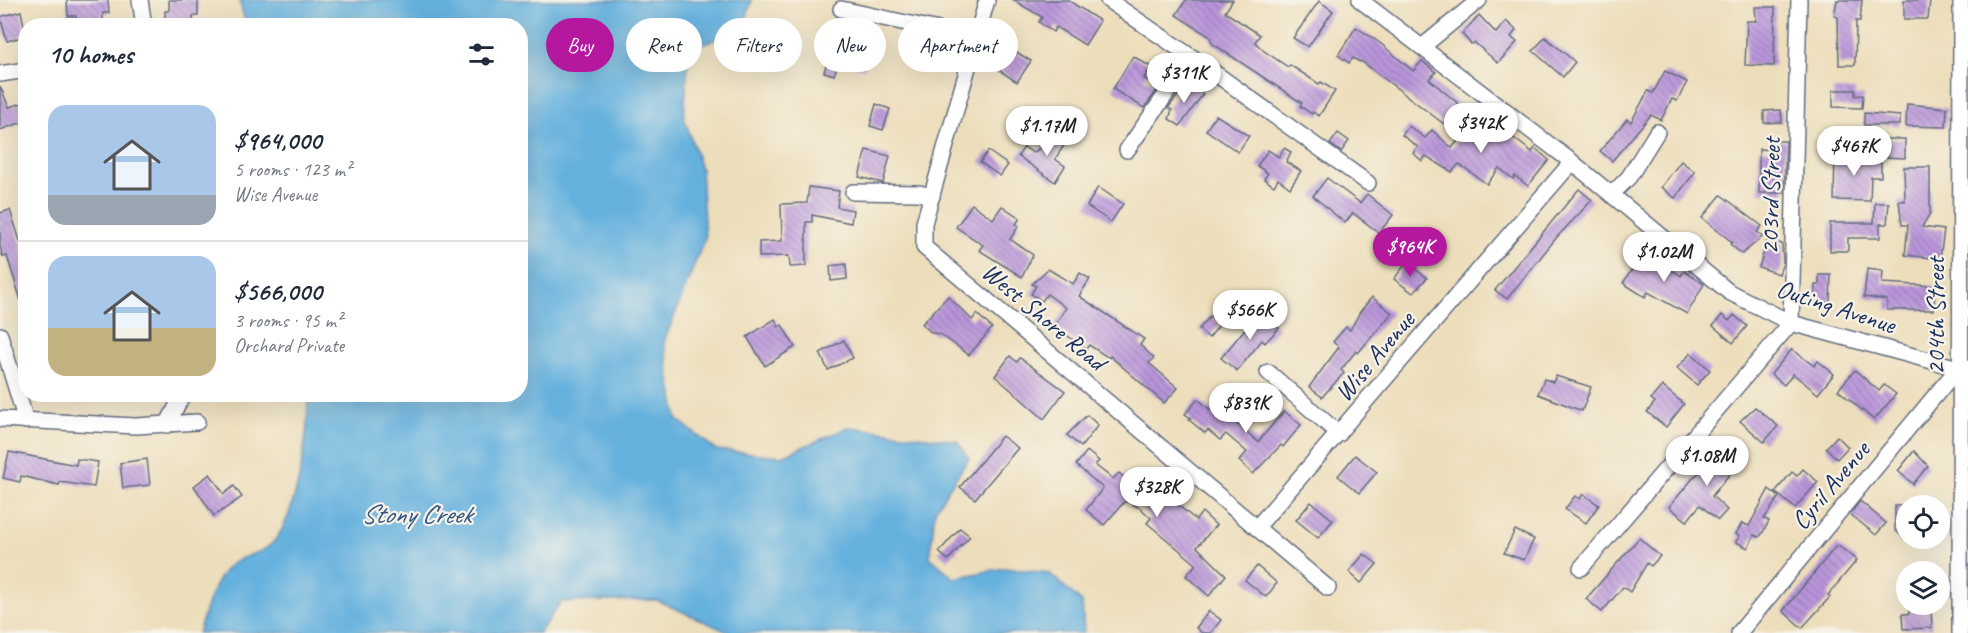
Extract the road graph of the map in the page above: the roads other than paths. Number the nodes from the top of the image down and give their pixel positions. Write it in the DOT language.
graph roads {
  1 [pos="140,0"];
  2 [pos="987,0"];
  3 [pos="1108,0"];
  4 [pos="1360,0"];
  5 [pos="1479,0"];
  6 [pos="1799,0"];
  7 [pos="1961,0"];
  8 [pos="842,9"];
  9 [pos="143,18"];
  10 [pos="982,18"];
  11 [pos="898,21"];
  12 [pos="1422,47"];
  13 [pos="1191,57"];
  14 [pos="18,71"];
  15 [pos="967,72"];
  16 [pos="0,74"];
  17 [pos="1657,132"];
  18 [pos="1127,150"];
  19 [pos="1572,162"];
  20 [pos="1368,183"];
  21 [pos="853,192"];
  22 [pos="1611,194"];
  23 [pos="932,196"];
  24 [pos="1791,323"];
  25 [pos="0,335"];
  26 [pos="1963,368"];
  27 [pos="1268,372"];
  28 [pos="18,394"];
  29 [pos="20,402"];
  30 [pos="179,402"];
  31 [pos="0,419"];
  32 [pos="26,420"];
  33 [pos="197,422"];
  34 [pos="167,425"];
  35 [pos="1339,434"];
  36 [pos="1258,526"];
  37 [pos="1581,568"];
  38 [pos="1328,588"];
  39 [pos="1739,633"];
  40 [pos="1960,633"];
  1 -- 9 [label="street"];
  2 -- 10 [label="street, West Shore Road"];
  3 -- 13 [label="street"];
  4 -- 12 [label="street, Outing Avenue"];
  5 -- 12 [label="street"];
  6 -- 24 [label="street, 203rd Street"];
  7 -- 26 [label="street, 204th Street"];
  8 -- 11 [label="street"];
  12 -- 19 [label="street, Outing Avenue"];
  13 -- 18 [label="street"];
  13 -- 20 [label="street"];
  14 -- 16 [label="street"];
  15 -- 23 [label="street, West Shore Road"];
  17 -- 22 [label="street"];
  19 -- 22 [label="street, Outing Avenue"];
  19 -- 35 [label="street, Wise Avenue"];
  21 -- 23 [label="street"];
  22 -- 24 [label="street, Outing Avenue"];
  23 -- 36 [label="street, West Shore Road"];
  24 -- 26 [label="street, Outing Avenue"];
  24 -- 37 [label="street"];
  25 -- 28 [label="street"];
  26 -- 39 [label="street, Cyril Avenue"];
  26 -- 40 [label="street, 204th Street"];
  27 -- 35 [label="street"];
  29 -- 32 [label="street"];
  30 -- 34 [label="street"];
  31 -- 32 [label="street"];
  32 -- 34 [label="street"];
  33 -- 34 [label="street"];
  35 -- 36 [label="street, Wise Avenue"];
  36 -- 38 [label="street, West Shore Road"];
}
